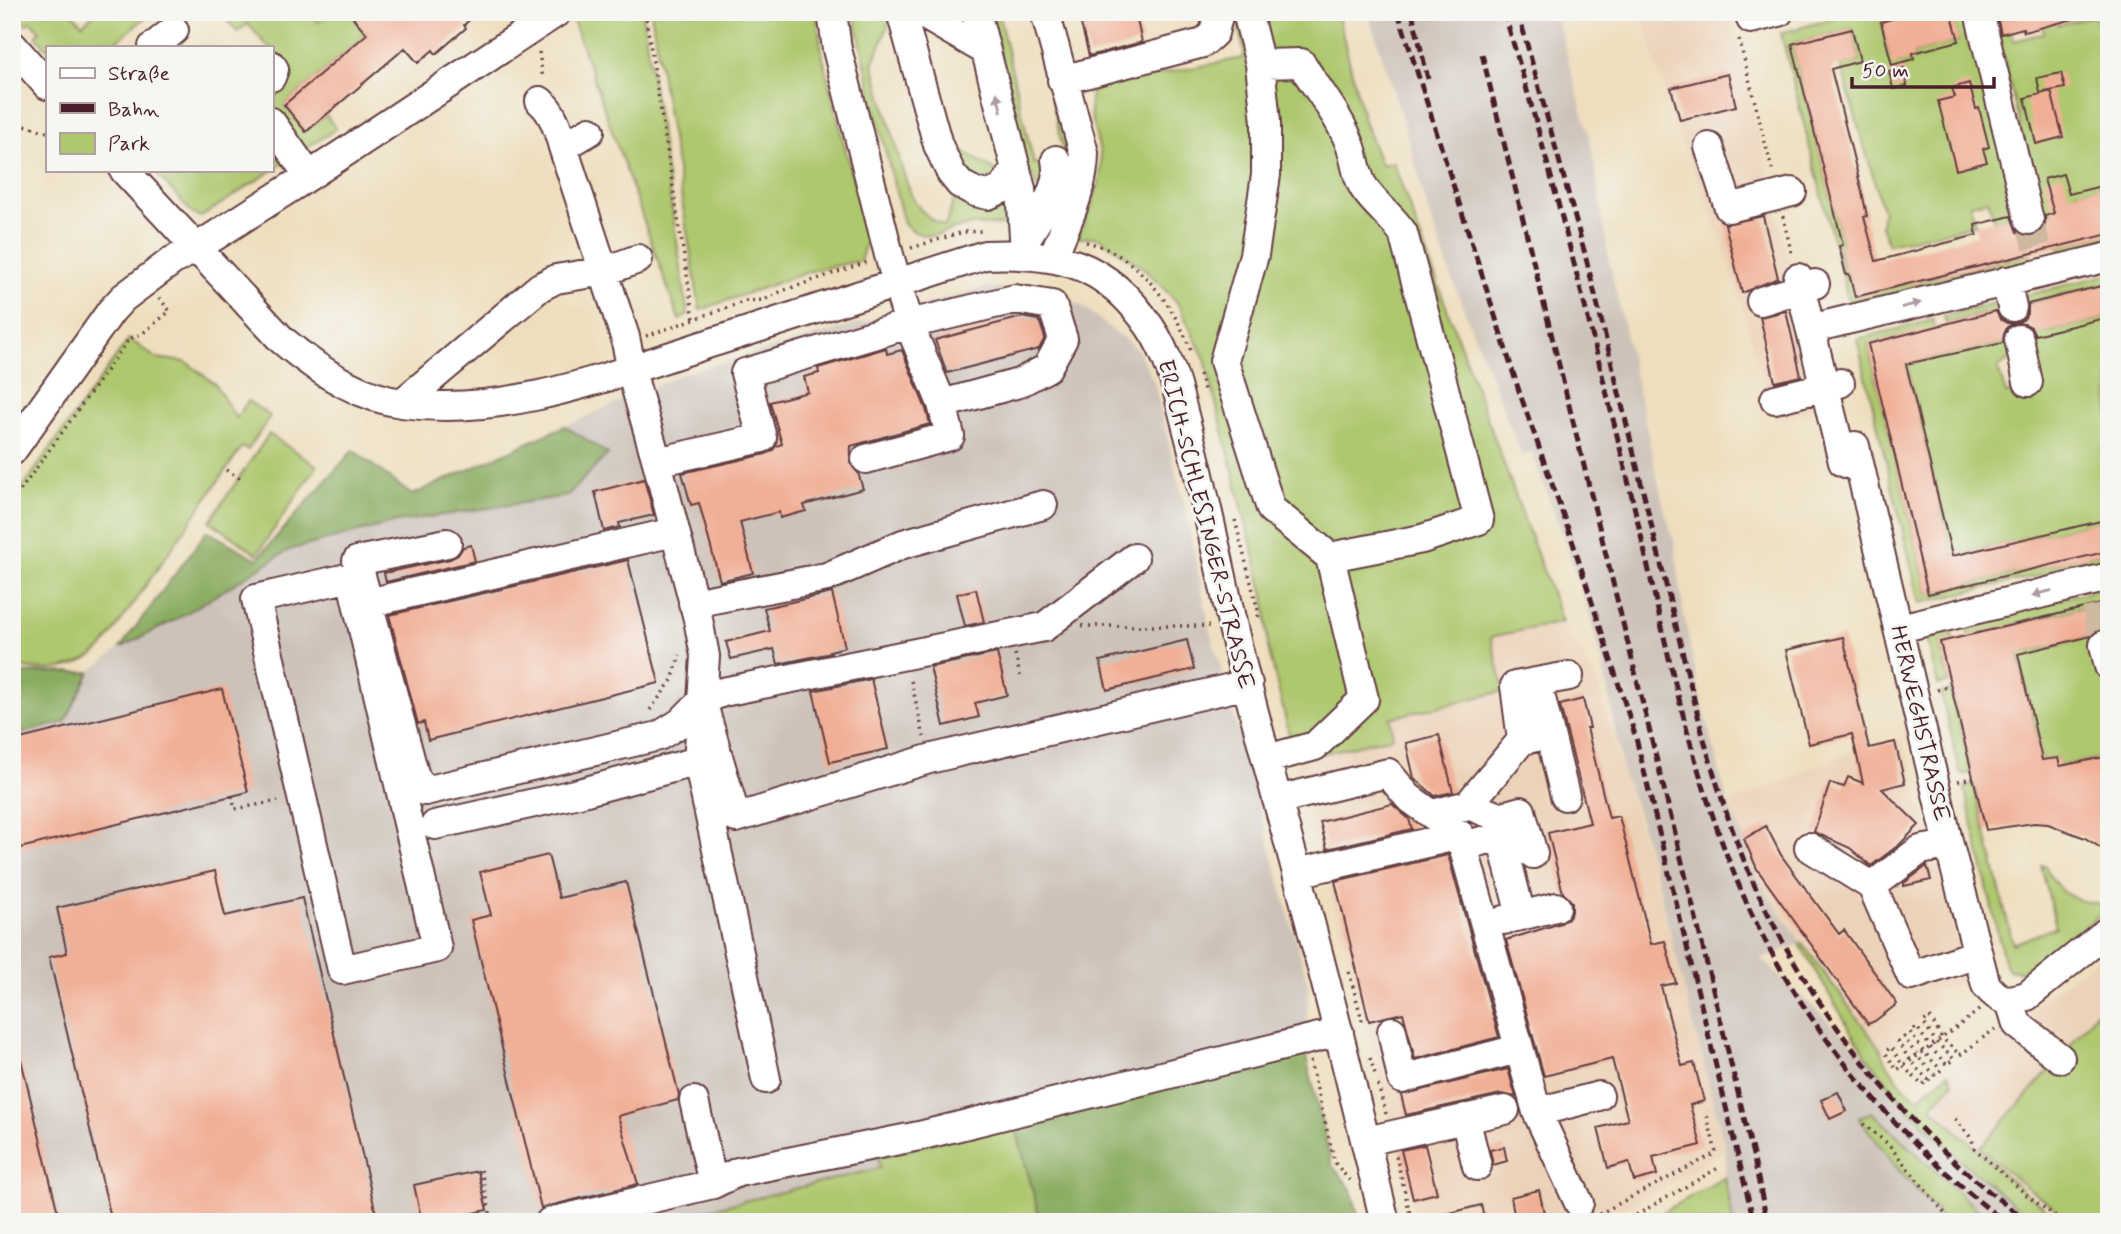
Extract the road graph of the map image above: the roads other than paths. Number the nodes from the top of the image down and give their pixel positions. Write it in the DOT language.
graph roads {
  1 [pos="832,12"];
  2 [pos="976,12"];
  3 [pos="1045,12"];
  4 [pos="1219,12"];
  5 [pos="1248,12"];
  6 [pos="1779,12"];
  7 [pos="1979,12"];
  8 [pos="906,13"];
  9 [pos="547,17"];
  10 [pos="1745,29"];
  11 [pos="12,44"];
  12 [pos="986,51"];
  13 [pos="1259,64"];
  14 [pos="1062,80"];
  15 [pos="46,84"];
  16 [pos="540,101"];
  17 [pos="273,125"];
  18 [pos="590,131"];
  19 [pos="563,147"];
  20 [pos="1709,148"];
  21 [pos="1056,160"];
  22 [pos="126,172"];
  23 [pos="309,176"];
  24 [pos="1019,179"];
  25 [pos="1785,193"];
  26 [pos="2029,220"];
  27 [pos="1025,246"];
  28 [pos="196,248"];
  29 [pos="1053,257"];
  30 [pos="2109,257"];
  31 [pos="638,259"];
  32 [pos="605,271"];
  33 [pos="897,282"];
  34 [pos="1761,301"];
  35 [pos="1835,323"];
  36 [pos="909,324"];
  37 [pos="2019,339"];
  38 [pos="631,368"];
  39 [pos="2028,382"];
  40 [pos="1832,385"];
  41 [pos="1775,399"];
  42 [pos="402,403"];
  43 [pos="942,404"];
  44 [pos="12,451"];
  45 [pos="866,459"];
  46 [pos="657,463"];
  47 [pos="1043,505"];
  48 [pos="674,532"];
  49 [pos="447,543"];
  50 [pos="1330,557"];
  51 [pos="1134,558"];
  52 [pos="2099,588"];
  53 [pos="368,603"];
  54 [pos="693,603"];
  55 [pos="1893,636"];
  56 [pos="1569,676"];
  57 [pos="1248,684"];
  58 [pos="1542,702"];
  59 [pos="711,705"];
  60 [pos="1536,737"];
  61 [pos="571,757"];
  62 [pos="1267,759"];
  63 [pos="698,761"];
  64 [pos="579,793"];
  65 [pos="1564,796"];
  66 [pos="1277,800"];
  67 [pos="1468,805"];
  68 [pos="1432,814"];
  69 [pos="435,825"];
  70 [pos="1461,840"];
  71 [pos="1949,845"];
  72 [pos="1809,848"];
  73 [pos="1533,854"];
  74 [pos="1297,873"];
  75 [pos="1872,886"];
  76 [pos="1556,907"];
  77 [pos="1521,916"];
  78 [pos="1484,925"];
  79 [pos="2107,937"];
  80 [pos="437,948"];
  81 [pos="1977,954"];
  82 [pos="1997,1008"];
  83 [pos="1392,1031"];
  84 [pos="1339,1032"];
  85 [pos="1518,1049"];
  86 [pos="2060,1058"];
  87 [pos="766,1079"];
  88 [pos="1599,1096"];
  89 [pos="694,1101"];
  90 [pos="1505,1110"];
  91 [pos="1536,1112"];
  92 [pos="1465,1118"];
  93 [pos="1366,1141"];
  94 [pos="1477,1166"];
  95 [pos="713,1184"];
  96 [pos="1587,1210"];
  97 [pos="550,1222"];
  98 [pos="1385,1222"];
  1 -- 33 [label="street"];
  2 -- 12 [label="street"];
  3 -- 14 [label="street"];
  4 -- 14 [label="street"];
  5 -- 13 [label="street"];
  6 -- 10 [label="street"];
  7 -- 26 [label="street"];
  8 -- 12 [label="street"];
  8 -- 24 [label="street"];
  9 -- 23 [label="street"];
  11 -- 15 [label="street"];
  24 -- 12 [label="street, one-way"];
  13 -- 50 [label="street"];
  13 -- 50 [label="street"];
  14 -- 29 [label="street"];
  16 -- 19 [label="street"];
  17 -- 23 [label="street"];
  18 -- 19 [label="street"];
  19 -- 32 [label="street"];
  20 -- 25 [label="street"];
  21 -- 27 [label="street"];
  22 -- 28 [label="street, ERICH-SCHLESINGER-STRASSE"];
  23 -- 28 [label="street"];
  24 -- 27 [label="street"];
  27 -- 29 [label="street, ERICH-SCHLESINGER-STRASSE"];
  27 -- 33 [label="street, ERICH-SCHLESINGER-STRASSE"];
  28 -- 42 [label="street, ERICH-SCHLESINGER-STRASSE"];
  28 -- 44 [label="street"];
  29 -- 57 [label="street, ERICH-SCHLESINGER-STRASSE"];
  35 -- 30 [label="street, one-way"];
  31 -- 32 [label="street"];
  32 -- 38 [label="street"];
  32 -- 42 [label="street"];
  33 -- 36 [label="street"];
  33 -- 38 [label="street, ERICH-SCHLESINGER-STRASSE"];
  34 -- 40 [label="street"];
  36 -- 43 [label="street"];
  36 -- 43 [label="street"];
  36 -- 46 [label="street"];
  37 -- 39 [label="street"];
  38 -- 42 [label="street, ERICH-SCHLESINGER-STRASSE"];
  38 -- 46 [label="street"];
  40 -- 41 [label="street"];
  40 -- 55 [label="street, HERWEGHSTRASSE"];
  43 -- 45 [label="street"];
  46 -- 48 [label="street"];
  47 -- 54 [label="street"];
  48 -- 53 [label="street"];
  48 -- 54 [label="street"];
  49 -- 53 [label="street"];
  50 -- 62 [label="street"];
  51 -- 59 [label="street"];
  52 -- 55 [label="street, one-way"];
  53 -- 61 [label="street"];
  54 -- 59 [label="street"];
  55 -- 71 [label="street, HERWEGHSTRASSE"];
  56 -- 60 [label="street"];
  57 -- 59 [label="street"];
  57 -- 62 [label="street, ERICH-SCHLESINGER-STRASSE"];
  58 -- 60 [label="street"];
  59 -- 61 [label="street"];
  59 -- 63 [label="street"];
  60 -- 65 [label="street"];
  60 -- 67 [label="street"];
  61 -- 64 [label="street"];
  62 -- 66 [label="street, ERICH-SCHLESINGER-STRASSE"];
  63 -- 64 [label="street"];
  63 -- 87 [label="street"];
  64 -- 69 [label="street"];
  66 -- 68 [label="street"];
  66 -- 74 [label="street, ERICH-SCHLESINGER-STRASSE"];
  67 -- 68 [label="street"];
  67 -- 73 [label="street"];
  68 -- 70 [label="street"];
  70 -- 74 [label="street"];
  70 -- 77 [label="street"];
  70 -- 78 [label="street"];
  71 -- 75 [label="street"];
  71 -- 81 [label="street, HERWEGHSTRASSE"];
  72 -- 75 [label="street"];
  74 -- 84 [label="street, ERICH-SCHLESINGER-STRASSE"];
  75 -- 81 [label="street"];
  76 -- 77 [label="street"];
  77 -- 78 [label="street"];
  78 -- 85 [label="street"];
  79 -- 82 [label="street"];
  80 -- 80 [label="street"];
  81 -- 82 [label="street, HERWEGHSTRASSE"];
  82 -- 86 [label="street, HERWEGHSTRASSE"];
  83 -- 85 [label="street"];
  84 -- 93 [label="street, ERICH-SCHLESINGER-STRASSE"];
  84 -- 95 [label="street"];
  85 -- 91 [label="street"];
  88 -- 91 [label="street"];
  89 -- 95 [label="street"];
  90 -- 92 [label="street"];
  91 -- 96 [label="street"];
  92 -- 93 [label="street"];
  92 -- 94 [label="street"];
  93 -- 98 [label="street, ERICH-SCHLESINGER-STRASSE"];
  95 -- 97 [label="street"];
}
